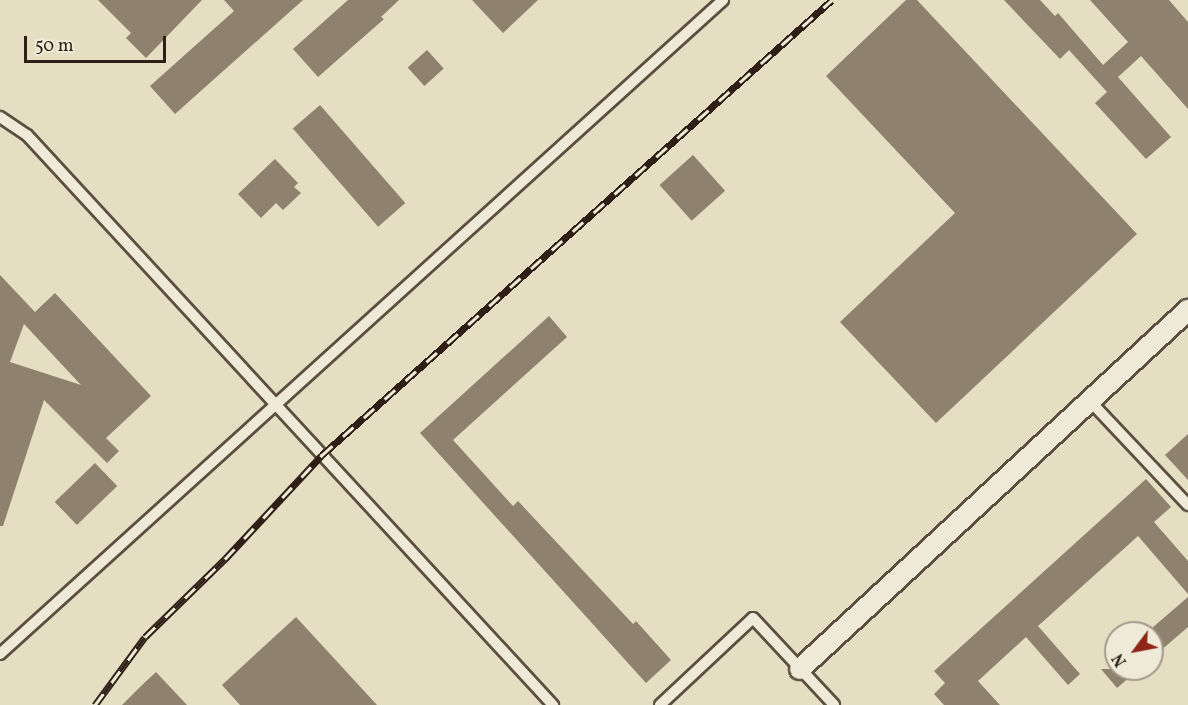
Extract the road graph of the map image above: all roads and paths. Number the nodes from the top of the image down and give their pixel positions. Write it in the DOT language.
graph roads {
  1 [pos="723,0"];
  2 [pos="0,117"];
  3 [pos="1188,310"];
  4 [pos="1090,401"];
  5 [pos="276,405"];
  6 [pos="1188,505"];
  7 [pos="0,654"];
  8 [pos="800,669"];
  9 [pos="553,705"];
  10 [pos="660,705"];
  11 [pos="834,705"];
  1 -- 5 [label="lane"];
  2 -- 5 [label="lane"];
  3 -- 4 [label="street"];
  4 -- 6 [label="lane"];
  4 -- 8 [label="street"];
  5 -- 7 [label="lane"];
  5 -- 9 [label="lane"];
  8 -- 10 [label="lane"];
  8 -- 11 [label="lane"];
}
